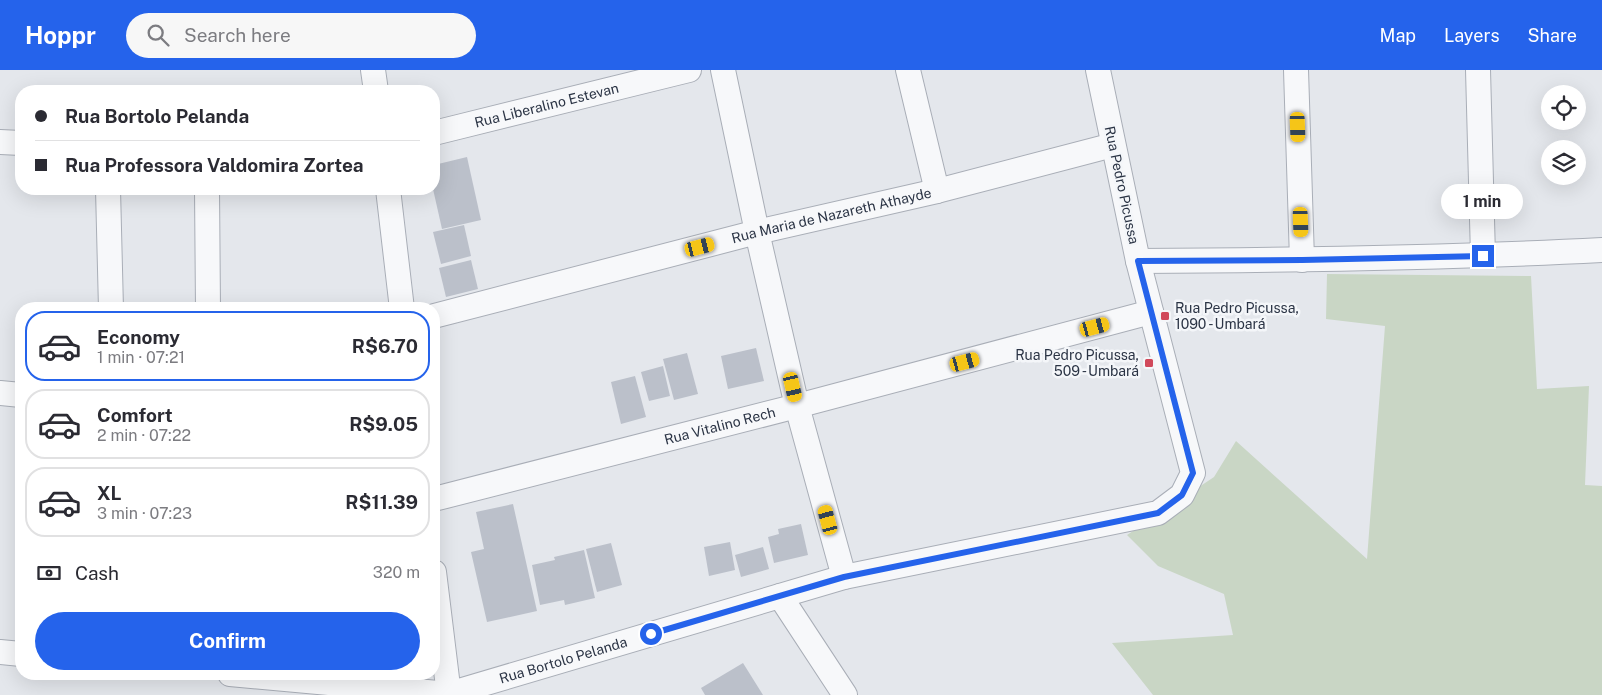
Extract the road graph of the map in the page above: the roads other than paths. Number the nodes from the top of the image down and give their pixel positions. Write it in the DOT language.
graph roads {
  1 [pos="373,70"];
  2 [pos="689,70"];
  3 [pos="723,70"];
  4 [pos="908,70"];
  5 [pos="1098,70"];
  6 [pos="1296,70"];
  7 [pos="1478,70"];
  8 [pos="375,85"];
  9 [pos="440,132"];
  10 [pos="0,142"];
  11 [pos="15,143"];
  12 [pos="1113,145"];
  13 [pos="937,191"];
  14 [pos="108,195"];
  15 [pos="207,195"];
  16 [pos="389,195"];
  17 [pos="757,232"];
  18 [pos="1602,250"];
  19 [pos="1483,256"];
  20 [pos="1302,260"];
  21 [pos="1138,261"];
  22 [pos="111,302"];
  23 [pos="208,302"];
  24 [pos="401,302"];
  25 [pos="1150,312"];
  26 [pos="440,314"];
  27 [pos="0,393"];
  28 [pos="15,394"];
  29 [pos="797,406"];
  30 [pos="1193,473"];
  31 [pos="440,497"];
  32 [pos="844,577"];
  33 [pos="780,596"];
  34 [pos="440,621"];
  35 [pos="0,652"];
  36 [pos="15,653"];
  37 [pos="293,680"];
  38 [pos="449,695"];
  39 [pos="844,695"];
  1 -- 8 [label="street"];
  2 -- 9 [label="street, Rua Liberalino Estevan"];
  3 -- 17 [label="street"];
  4 -- 13 [label="street"];
  5 -- 12 [label="street, Rua Pedro Picussa"];
  6 -- 20 [label="street"];
  7 -- 19 [label="street"];
  10 -- 11 [label="street"];
  12 -- 13 [label="street, Rua Maria de Nazareth Athayde"];
  12 -- 21 [label="street, Rua Pedro Picussa"];
  13 -- 17 [label="street, Rua Maria de Nazareth Athayde"];
  14 -- 22 [label="street"];
  15 -- 23 [label="street"];
  16 -- 24 [label="street"];
  17 -- 26 [label="street, Rua Maria de Nazareth Athayde"];
  17 -- 29 [label="street"];
  18 -- 19 [label="street"];
  19 -- 20 [label="street"];
  20 -- 21 [label="street"];
  21 -- 25 [label="street, Rua Pedro Picussa"];
  25 -- 29 [label="street, Rua Vitalino Rech"];
  25 -- 30 [label="street, Rua Pedro Picussa"];
  27 -- 28 [label="street"];
  29 -- 31 [label="street, Rua Vitalino Rech"];
  29 -- 32 [label="street"];
  30 -- 32 [label="street, Rua Bortolo Pelanda"];
  32 -- 33 [label="street, Rua Bortolo Pelanda"];
  33 -- 38 [label="street, Rua Bortolo Pelanda"];
  33 -- 39 [label="street"];
  34 -- 38 [label="street"];
  35 -- 36 [label="street"];
  37 -- 38 [label="street, Rua Bortolo Pelanda"];
}
